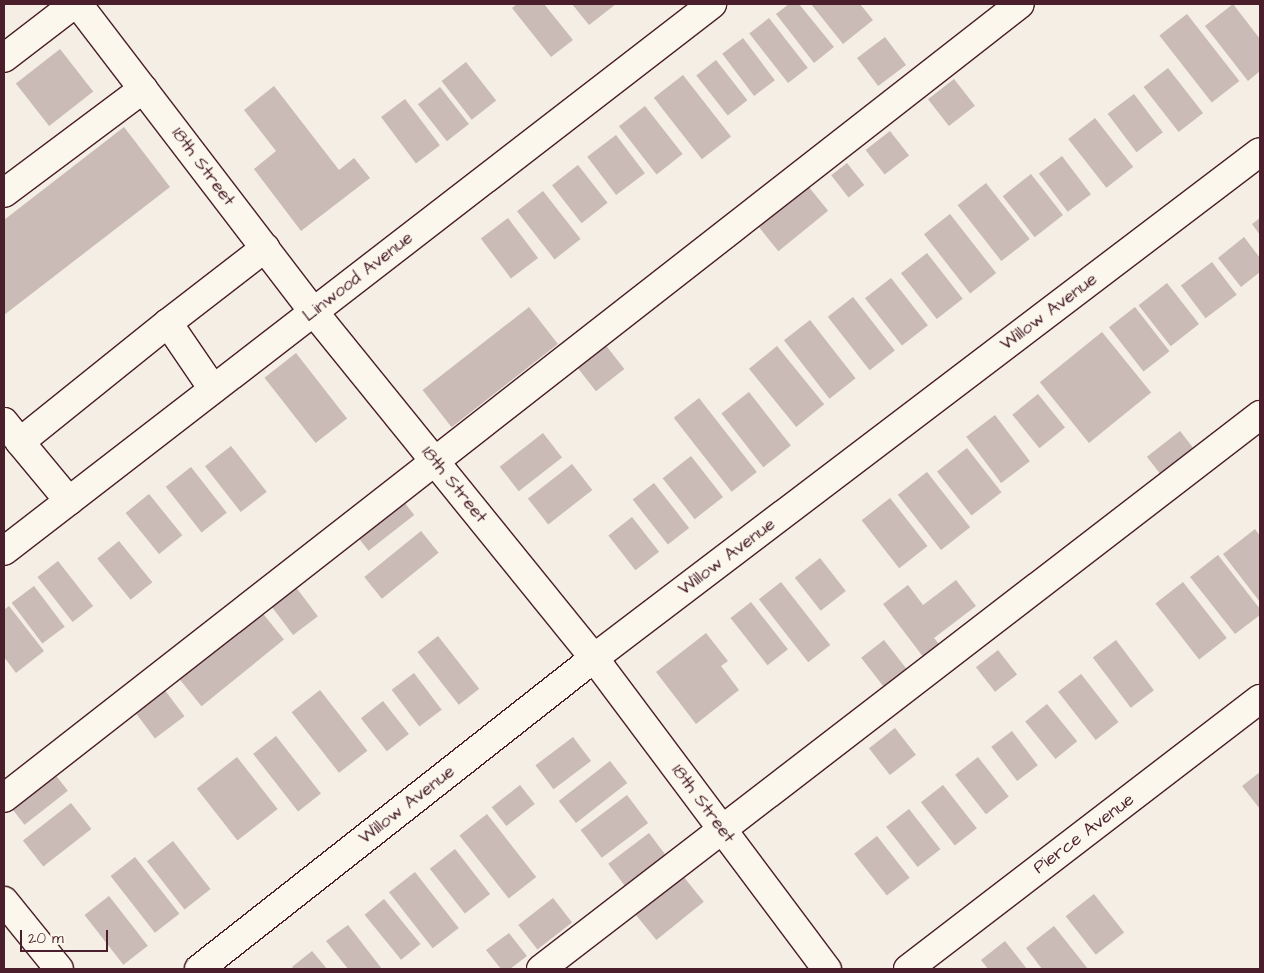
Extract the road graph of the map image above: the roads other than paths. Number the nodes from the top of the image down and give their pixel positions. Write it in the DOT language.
graph roads {
  1 [pos="74,4"];
  2 [pos="78,4"];
  3 [pos="712,4"];
  4 [pos="1020,4"];
  5 [pos="4,58"];
  6 [pos="144,89"];
  7 [pos="1260,152"];
  8 [pos="4,193"];
  9 [pos="265,248"];
  10 [pos="313,311"];
  11 [pos="168,323"];
  12 [pos="213,389"];
  13 [pos="1260,415"];
  14 [pos="12,432"];
  15 [pos="434,460"];
  16 [pos="69,500"];
  17 [pos="4,552"];
  18 [pos="594,658"];
  19 [pos="1260,699"];
  20 [pos="4,798"];
  21 [pos="721,828"];
  22 [pos="4,901"];
  23 [pos="59,969"];
  24 [pos="199,969"];
  25 [pos="541,969"];
  26 [pos="827,969"];
  27 [pos="908,969"];
  1 -- 5 [label="street"];
  2 -- 6 [label="street, 18th Street"];
  3 -- 10 [label="street, Linwood Avenue"];
  4 -- 15 [label="street"];
  6 -- 8 [label="street"];
  6 -- 9 [label="street, 18th Street"];
  7 -- 18 [label="street, Willow Avenue"];
  9 -- 10 [label="street, 18th Street"];
  9 -- 11 [label="street"];
  10 -- 12 [label="street, Linwood Avenue"];
  10 -- 15 [label="street, 18th Street"];
  11 -- 12 [label="street"];
  11 -- 14 [label="street"];
  12 -- 16 [label="street, Linwood Avenue"];
  13 -- 21 [label="street"];
  14 -- 16 [label="street"];
  15 -- 18 [label="street, 18th Street"];
  15 -- 20 [label="street"];
  16 -- 17 [label="street, Linwood Avenue"];
  18 -- 21 [label="street, 18th Street"];
  18 -- 24 [label="street, Willow Avenue"];
  19 -- 27 [label="street, Pierce Avenue"];
  21 -- 25 [label="street"];
  21 -- 26 [label="street, 18th Street"];
  22 -- 23 [label="street"];
}
